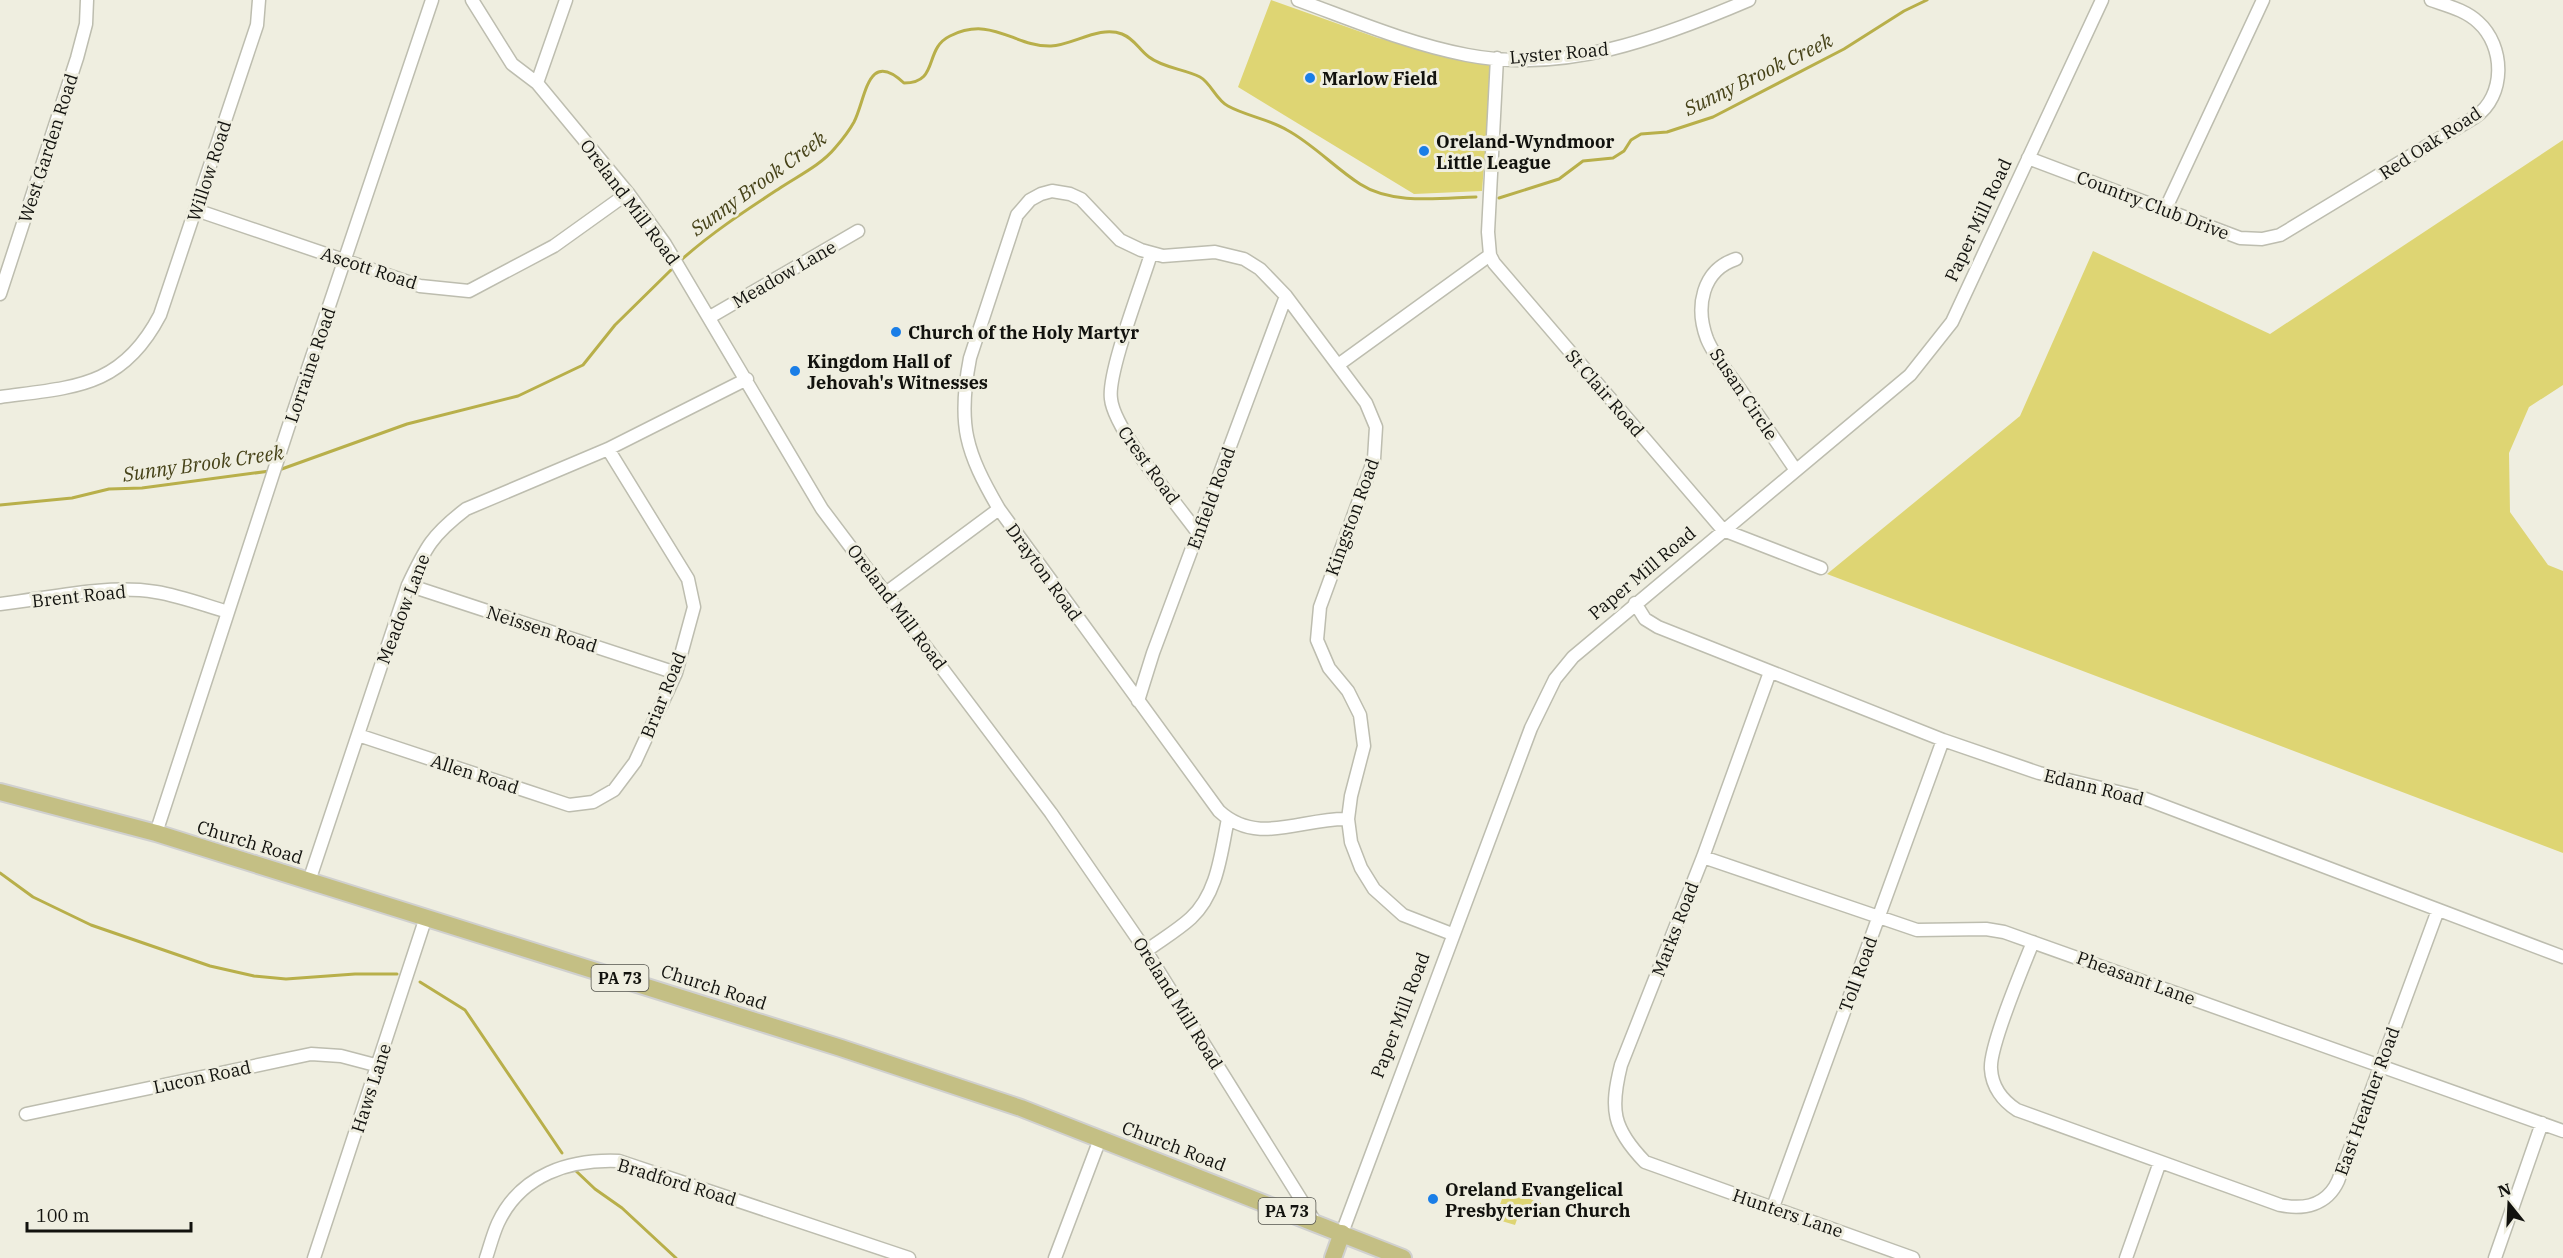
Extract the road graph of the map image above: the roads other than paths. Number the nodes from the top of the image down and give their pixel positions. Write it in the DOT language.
graph roads {
  1 [pos="87,0"];
  2 [pos="259,0"];
  3 [pos="432,0"];
  4 [pos="472,0"];
  5 [pos="566,0"];
  6 [pos="1298,0"];
  7 [pos="1749,0"];
  8 [pos="2102,0"];
  9 [pos="2264,0"];
  10 [pos="2431,0"];
  11 [pos="1497,58"];
  12 [pos="537,82"];
  13 [pos="2028,158"];
  14 [pos="1052,192"];
  15 [pos="628,193"];
  16 [pos="196,210"];
  17 [pos="2165,210"];
  18 [pos="858,231"];
  19 [pos="2280,235"];
  20 [pos="1151,254"];
  21 [pos="1490,255"];
  22 [pos="1736,259"];
  23 [pos="345,260"];
  24 [pos="0,294"];
  25 [pos="1286,296"];
  26 [pos="710,317"];
  27 [pos="1338,365"];
  28 [pos="747,379"];
  29 [pos="0,397"];
  30 [pos="608,449"];
  31 [pos="1796,469"];
  32 [pos="999,509"];
  33 [pos="1723,530"];
  34 [pos="1198,533"];
  35 [pos="1821,568"];
  36 [pos="408,585"];
  37 [pos="886,592"];
  38 [pos="1635,603"];
  39 [pos="0,604"];
  40 [pos="228,612"];
  41 [pos="1770,672"];
  42 [pos="676,673"];
  43 [pos="1138,701"];
  44 [pos="357,735"];
  45 [pos="1943,740"];
  46 [pos="0,792"];
  47 [pos="593,802"];
  48 [pos="1228,819"];
  49 [pos="1348,819"];
  50 [pos="156,833"];
  51 [pos="1703,857"];
  52 [pos="309,881"];
  53 [pos="2438,910"];
  54 [pos="426,917"];
  55 [pos="1878,918"];
  56 [pos="1452,934"];
  57 [pos="2033,942"];
  58 [pos="1146,951"];
  59 [pos="2563,957"];
  60 [pos="2379,1065"];
  61 [pos="379,1066"];
  62 [pos="26,1114"];
  63 [pos="2542,1123"];
  64 [pos="2563,1131"];
  65 [pos="1101,1138"];
  66 [pos="2160,1162"];
  67 [pos="1663,1170"];
  68 [pos="1773,1207"];
  69 [pos="1315,1222"];
  70 [pos="1342,1233"];
  71 [pos="314,1258"];
  72 [pos="486,1258"];
  73 [pos="909,1258"];
  74 [pos="1055,1258"];
  75 [pos="1333,1258"];
  76 [pos="1403,1258"];
  77 [pos="1913,1258"];
  78 [pos="2126,1258"];
  79 [pos="2495,1258"];
  1 -- 24 [label="street, West Garden Road"];
  2 -- 16 [label="street, Willow Road"];
  3 -- 23 [label="street, Lorraine Road"];
  4 -- 12 [label="street, Oreland Mill Road"];
  5 -- 12 [label="street"];
  6 -- 11 [label="street, Lyster Road"];
  7 -- 11 [label="street, Lyster Road"];
  8 -- 13 [label="street, Paper Mill Road"];
  9 -- 17 [label="street"];
  10 -- 19 [label="street, Red Oak Road"];
  11 -- 21 [label="street"];
  12 -- 15 [label="street, Oreland Mill Road"];
  13 -- 17 [label="street, Country Club Drive"];
  13 -- 31 [label="street, Paper Mill Road"];
  14 -- 20 [label="street, Kingston Road"];
  14 -- 32 [label="street, Drayton Road"];
  15 -- 23 [label="street, Ascott Road"];
  15 -- 26 [label="street, Oreland Mill Road"];
  16 -- 23 [label="street, Ascott Road"];
  16 -- 29 [label="street, Willow Road"];
  17 -- 19 [label="street, Country Club Drive"];
  18 -- 26 [label="street, Meadow Lane"];
  20 -- 25 [label="street, Kingston Road"];
  20 -- 34 [label="street, Crest Road"];
  21 -- 27 [label="street"];
  21 -- 33 [label="street, St Clair Road"];
  22 -- 31 [label="street, Susan Circle"];
  23 -- 40 [label="street, Lorraine Road"];
  25 -- 27 [label="street, Kingston Road"];
  25 -- 34 [label="street, Enfield Road"];
  26 -- 28 [label="street, Oreland Mill Road"];
  27 -- 49 [label="street, Kingston Road"];
  28 -- 30 [label="street, Meadow Lane"];
  28 -- 37 [label="street, Oreland Mill Road"];
  30 -- 36 [label="street, Meadow Lane"];
  30 -- 42 [label="street, Briar Road"];
  31 -- 33 [label="street, Paper Mill Road"];
  32 -- 37 [label="street"];
  32 -- 43 [label="street, Drayton Road"];
  33 -- 35 [label="street"];
  33 -- 38 [label="street, Paper Mill Road"];
  34 -- 43 [label="street, Enfield Road"];
  36 -- 42 [label="street, Neissen Road"];
  36 -- 44 [label="street, Meadow Lane"];
  37 -- 58 [label="street, Oreland Mill Road"];
  38 -- 41 [label="street, Edann Road"];
  38 -- 56 [label="street, Paper Mill Road"];
  39 -- 40 [label="street, Brent Road"];
  40 -- 50 [label="street, Lorraine Road"];
  41 -- 45 [label="street, Edann Road"];
  41 -- 51 [label="street, Marks Road"];
  42 -- 47 [label="street, Briar Road"];
  43 -- 48 [label="street, Drayton Road"];
  44 -- 47 [label="street, Allen Road"];
  44 -- 52 [label="street, Meadow Lane"];
  45 -- 53 [label="street, Edann Road"];
  45 -- 55 [label="street, Toll Road"];
  46 -- 50 [label="main road, Church Road / PA 73"];
  48 -- 49 [label="street, Drayton Road"];
  48 -- 58 [label="street"];
  49 -- 56 [label="street, Kingston Road"];
  50 -- 52 [label="main road, Church Road / PA 73"];
  51 -- 55 [label="street, Pheasant Lane"];
  51 -- 67 [label="street, Marks Road"];
  52 -- 54 [label="main road, Church Road / PA 73"];
  53 -- 59 [label="street, Edann Road"];
  53 -- 60 [label="street, East Heather Road"];
  54 -- 61 [label="street, Haws Lane"];
  54 -- 65 [label="main road, Church Road / PA 73"];
  55 -- 57 [label="street, Pheasant Lane"];
  55 -- 68 [label="street, Toll Road"];
  56 -- 70 [label="street, Paper Mill Road"];
  57 -- 60 [label="street, Pheasant Lane"];
  57 -- 66 [label="street, East Heather Road"];
  58 -- 69 [label="street, Oreland Mill Road"];
  60 -- 63 [label="street, Pheasant Lane"];
  60 -- 66 [label="street, East Heather Road"];
  61 -- 62 [label="street, Lucon Road"];
  61 -- 71 [label="street, Haws Lane"];
  63 -- 64 [label="street, Pheasant Lane"];
  63 -- 79 [label="street"];
  65 -- 69 [label="main road, Church Road / PA 73"];
  65 -- 74 [label="street"];
  66 -- 78 [label="street"];
  67 -- 68 [label="street, Hunters Lane"];
  68 -- 77 [label="street, Hunters Lane"];
  69 -- 70 [label="main road, Church Road / PA 73"];
  70 -- 75 [label="main road, Paper Mill Road"];
  70 -- 76 [label="main road, Church Road / PA 73"];
  72 -- 73 [label="street, Bradford Road"];
}
